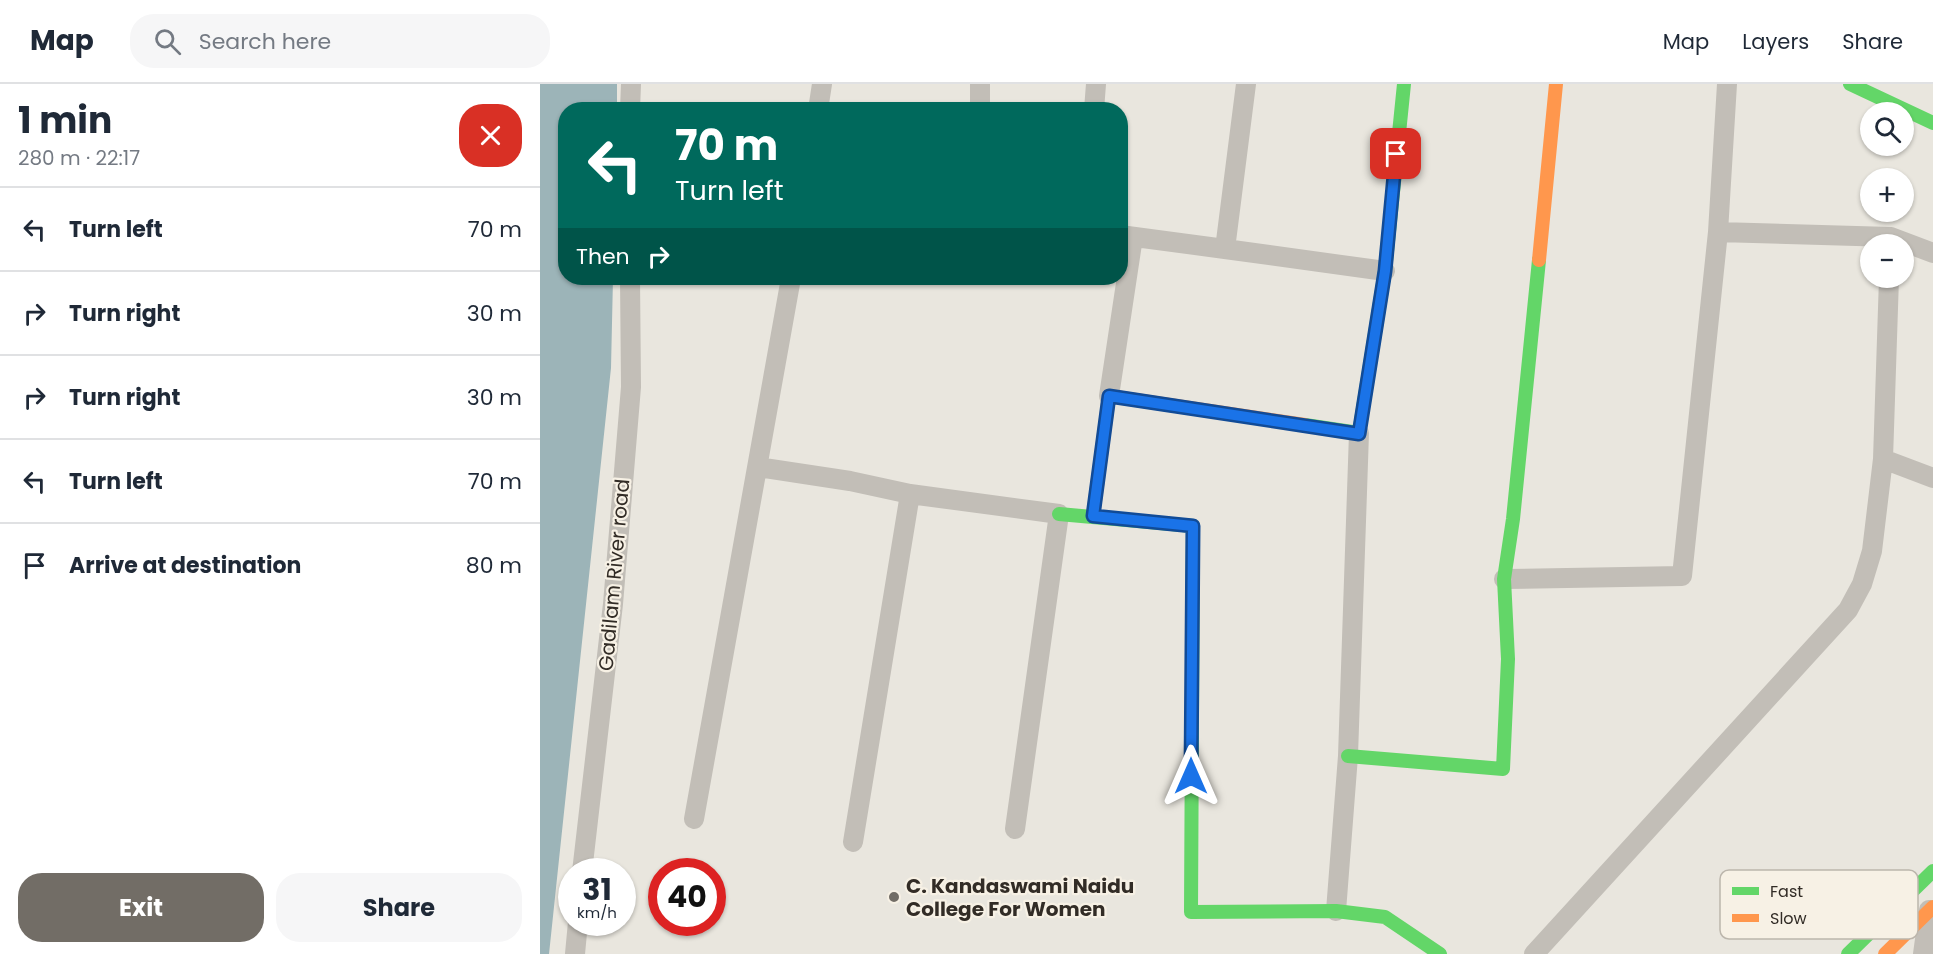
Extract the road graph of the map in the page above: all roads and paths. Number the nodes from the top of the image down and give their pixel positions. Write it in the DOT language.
graph roads {
  1 [pos="631,84"];
  2 [pos="822,84"];
  3 [pos="980,84"];
  4 [pos="1096,84"];
  5 [pos="1246,84"];
  6 [pos="1404,84"];
  7 [pos="1556,84"];
  8 [pos="1727,84"];
  9 [pos="1850,84"];
  10 [pos="630,102"];
  11 [pos="820,102"];
  12 [pos="980,102"];
  13 [pos="1095,102"];
  14 [pos="1933,123"];
  15 [pos="1718,232"];
  16 [pos="1128,236"];
  17 [pos="1860,239"];
  18 [pos="1914,248"];
  19 [pos="1225,249"];
  20 [pos="1933,253"];
  21 [pos="1385,271"];
  22 [pos="630,285"];
  23 [pos="790,285"];
  24 [pos="1121,285"];
  25 [pos="1889,288"];
  26 [pos="1109,396"];
  27 [pos="1359,434"];
  28 [pos="1883,459"];
  29 [pos="758,467"];
  30 [pos="1933,478"];
  31 [pos="910,494"];
  32 [pos="1059,514"];
  33 [pos="1093,516"];
  34 [pos="1504,579"];
  35 [pos="1348,756"];
  36 [pos="694,819"];
  37 [pos="1015,829"];
  38 [pos="853,842"];
  39 [pos="584,858"];
  40 [pos="1933,871"];
  41 [pos="1918,886"];
  42 [pos="1931,909"];
  43 [pos="1336,911"];
  44 [pos="1918,922"];
  45 [pos="577,936"];
  46 [pos="1863,939"];
  47 [pos="1900,939"];
  48 [pos="575,954"];
  49 [pos="1440,954"];
  50 [pos="1534,954"];
  51 [pos="1848,954"];
  52 [pos="1885,954"];
  53 [pos="1923,954"];
  1 -- 10 [label="street"];
  2 -- 11 [label="street"];
  3 -- 12 [label="street"];
  4 -- 13 [label="street"];
  5 -- 19 [label="street"];
  6 -- 21 [label="street"];
  7 -- 34 [label="street"];
  8 -- 15 [label="street"];
  9 -- 14 [label="street"];
  15 -- 17 [label="street"];
  15 -- 34 [label="street"];
  16 -- 19 [label="street"];
  18 -- 20 [label="street"];
  19 -- 21 [label="street"];
  21 -- 27 [label="street"];
  22 -- 39 [label="street, Gadilam River road"];
  23 -- 29 [label="street"];
  24 -- 26 [label="street"];
  25 -- 28 [label="street"];
  26 -- 27 [label="street"];
  26 -- 33 [label="street"];
  27 -- 35 [label="street"];
  28 -- 30 [label="street"];
  28 -- 50 [label="street"];
  29 -- 31 [label="street"];
  29 -- 36 [label="street"];
  31 -- 32 [label="street"];
  31 -- 38 [label="street"];
  32 -- 33 [label="street"];
  32 -- 37 [label="street"];
  33 -- 43 [label="street"];
  34 -- 35 [label="street"];
  35 -- 43 [label="street"];
  40 -- 41 [label="street"];
  42 -- 44 [label="street"];
  42 -- 53 [label="street"];
  43 -- 49 [label="street"];
  45 -- 48 [label="street"];
  46 -- 51 [label="street"];
  47 -- 52 [label="street"];
}
